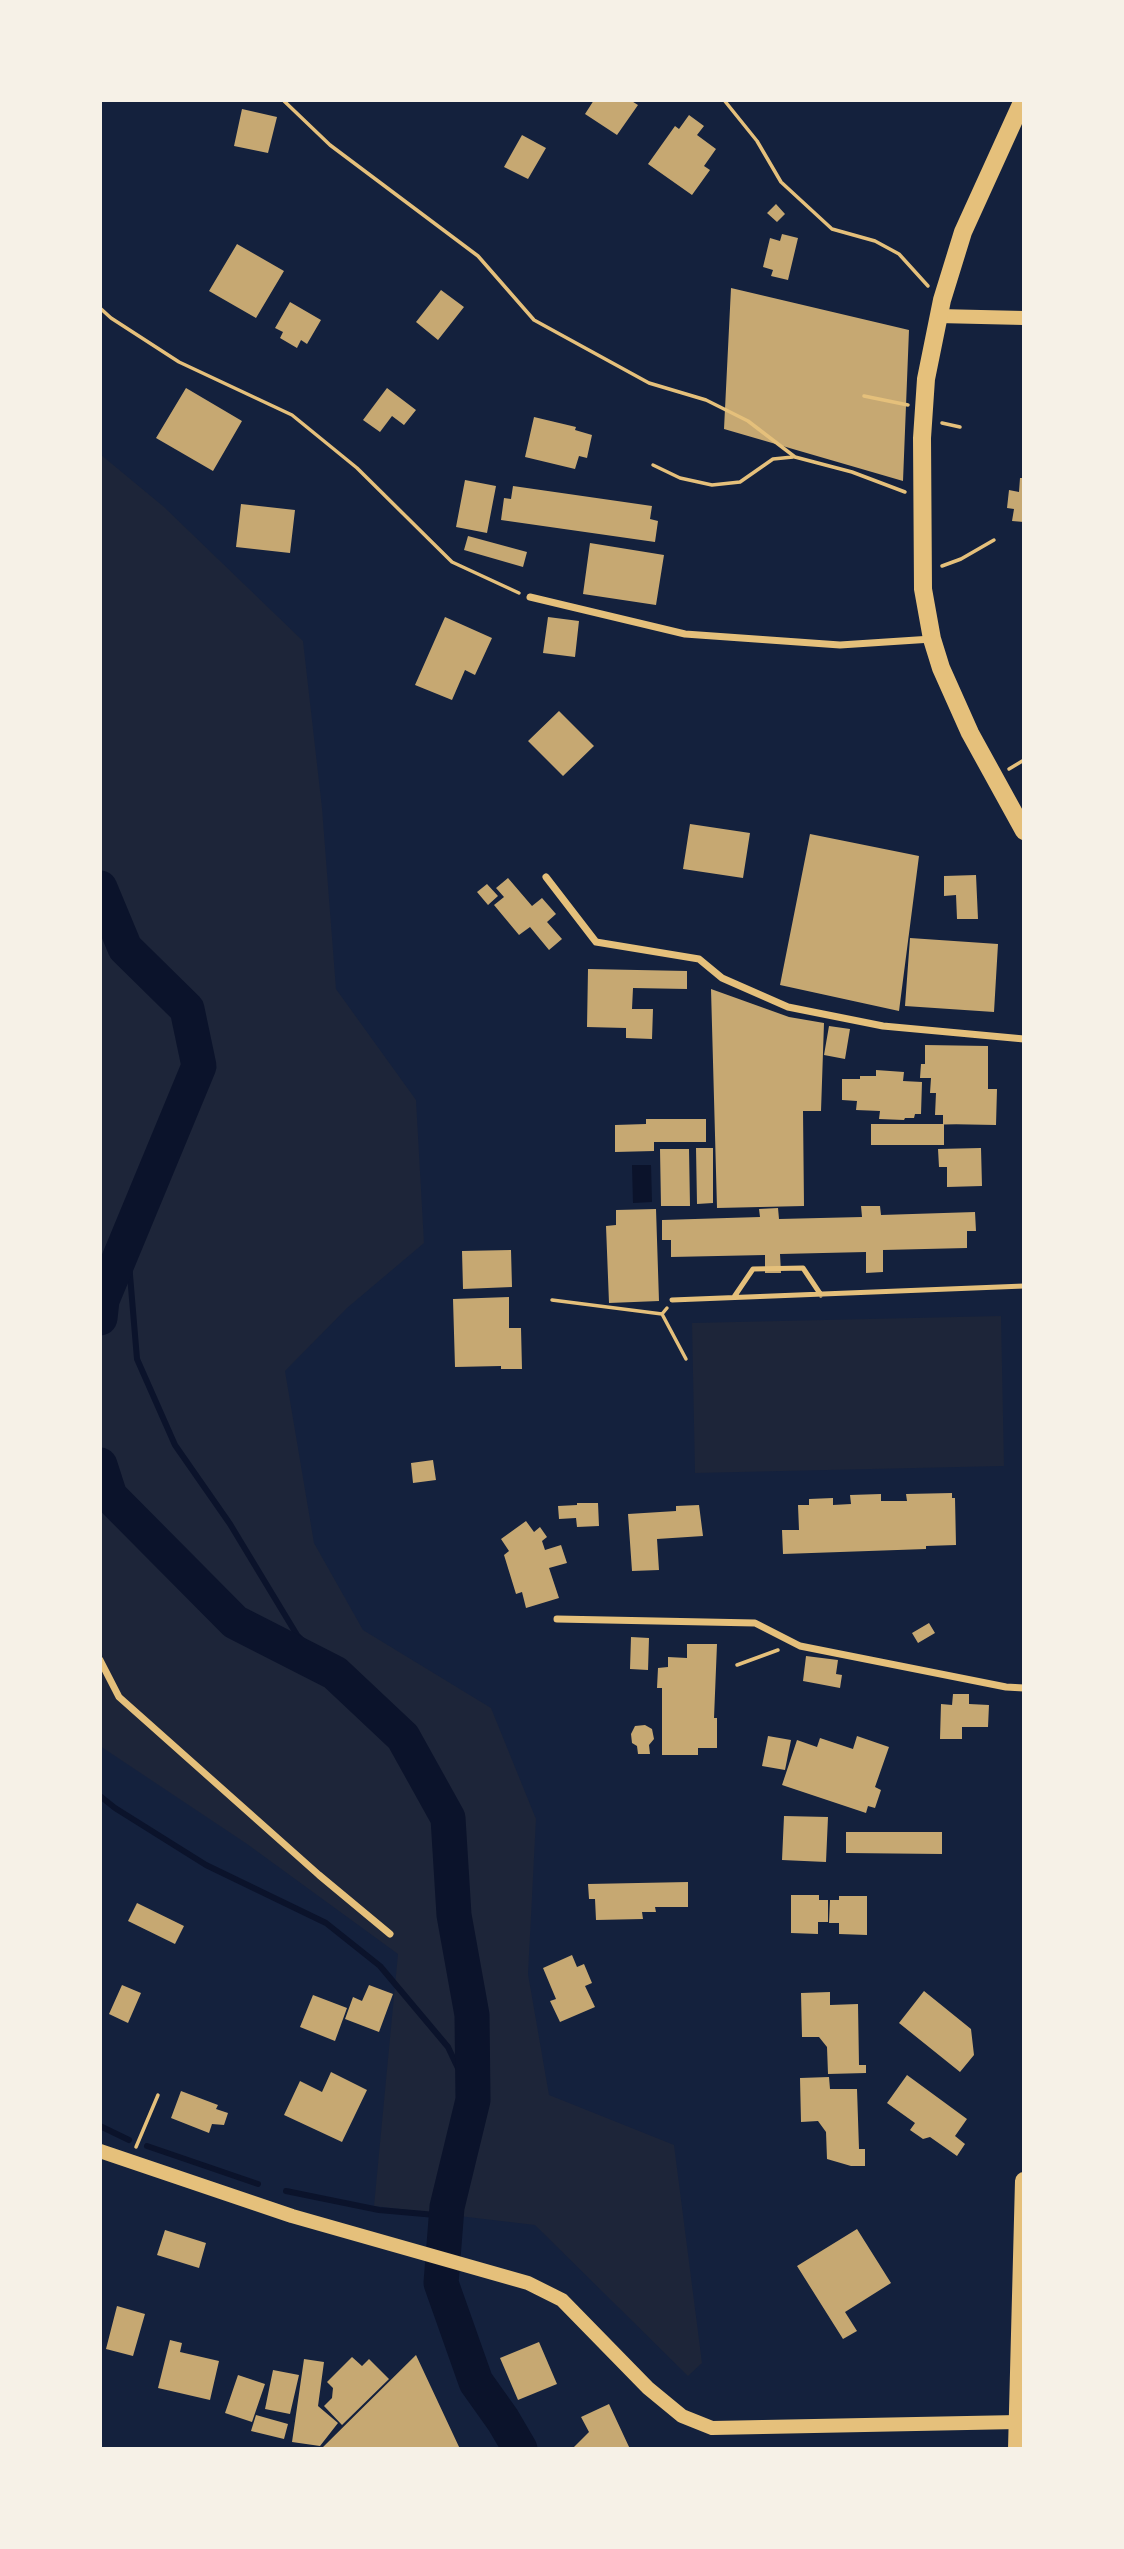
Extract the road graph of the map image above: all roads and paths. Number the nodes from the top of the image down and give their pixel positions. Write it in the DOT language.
graph roads {
  1 [pos="283,100"];
  2 [pos="724,100"];
  3 [pos="1023,100"];
  4 [pos="100,308"];
  5 [pos="940,308"];
  6 [pos="1024,318"];
  7 [pos="864,396"];
  8 [pos="924,408"];
  9 [pos="795,457"];
  10 [pos="653,465"];
  11 [pos="923,501"];
  12 [pos="994,540"];
  13 [pos="923,570"];
  14 [pos="530,597"];
  15 [pos="932,639"];
  16 [pos="1024,831"];
  17 [pos="546,877"];
  18 [pos="1024,1039"];
  19 [pos="1024,1286"];
  20 [pos="821,1295"];
  21 [pos="734,1297"];
  22 [pos="552,1300"];
  23 [pos="672,1300"];
  24 [pos="662,1314"];
  25 [pos="686,1359"];
  26 [pos="557,1619"];
  27 [pos="796,1644"];
  28 [pos="100,1660"];
  29 [pos="737,1665"];
  30 [pos="1024,1688"];
  31 [pos="390,1934"];
  32 [pos="158,2095"];
  33 [pos="100,2151"];
  34 [pos="129,2162"];
  35 [pos="1024,2181"];
  36 [pos="1023,2282"];
  37 [pos="1018,2422"];
  38 [pos="1017,2449"];
  1 -- 9 [label="path"];
  2 -- 5 [label="path"];
  3 -- 5 [label="main road"];
  4 -- 14 [label="path"];
  5 -- 6 [label="main road"];
  5 -- 8 [label="main road"];
  7 -- 8 [label="path"];
  8 -- 11 [label="main road"];
  9 -- 10 [label="path"];
  9 -- 11 [label="path"];
  11 -- 13 [label="main road"];
  12 -- 13 [label="path"];
  13 -- 15 [label="main road"];
  14 -- 15 [label="street"];
  15 -- 16 [label="main road"];
  17 -- 18 [label="street"];
  19 -- 20 [label="lane"];
  20 -- 21 [label="lane"];
  20 -- 21 [label="lane"];
  21 -- 23 [label="lane"];
  22 -- 24 [label="path"];
  23 -- 24 [label="path"];
  24 -- 25 [label="path"];
  26 -- 27 [label="street"];
  27 -- 29 [label="path"];
  27 -- 30 [label="street"];
  28 -- 31 [label="street"];
  32 -- 34 [label="path"];
  33 -- 34 [label="main road"];
  34 -- 37 [label="main road"];
  35 -- 36 [label="main road"];
  36 -- 37 [label="main road"];
  37 -- 38 [label="main road"];
}
